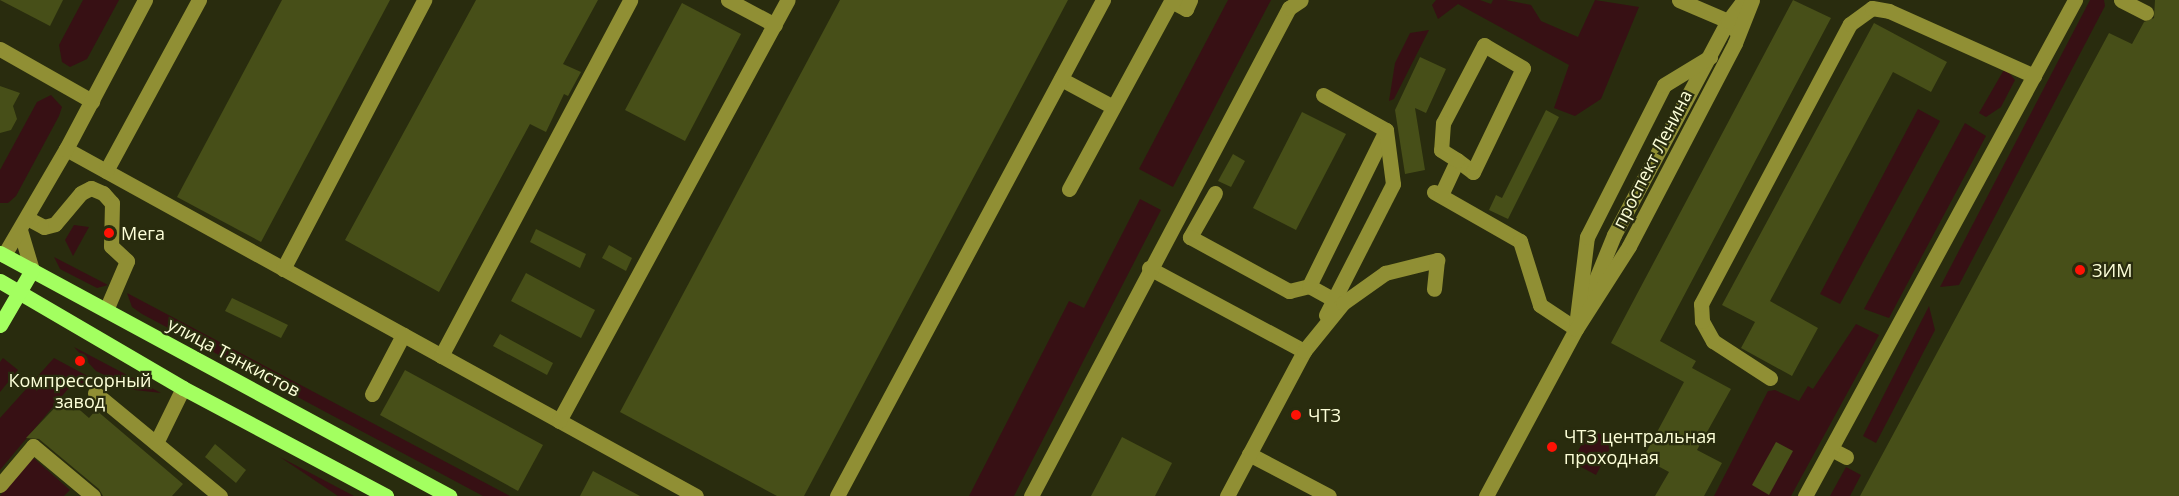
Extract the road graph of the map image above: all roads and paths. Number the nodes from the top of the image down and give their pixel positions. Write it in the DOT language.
graph roads {
  1 [pos="145,0"];
  2 [pos="199,0"];
  3 [pos="424,0"];
  4 [pos="630,0"];
  5 [pos="728,0"];
  6 [pos="788,0"];
  7 [pos="1103,0"];
  8 [pos="1190,0"];
  9 [pos="1301,0"];
  10 [pos="1679,0"];
  11 [pos="1744,0"];
  12 [pos="1752,0"];
  13 [pos="2075,0"];
  14 [pos="2121,0"];
  15 [pos="2146,13"];
  16 [pos="1728,21"];
  17 [pos="775,25"];
  18 [pos="1735,43"];
  19 [pos="0,49"];
  20 [pos="1696,70"];
  21 [pos="2034,76"];
  22 [pos="1060,79"];
  23 [pos="1708,93"];
  24 [pos="1323,94"];
  25 [pos="92,101"];
  26 [pos="1113,107"];
  27 [pos="1386,130"];
  28 [pos="66,149"];
  29 [pos="1457,160"];
  30 [pos="106,171"];
  31 [pos="1069,189"];
  32 [pos="1215,193"];
  33 [pos="24,224"];
  34 [pos="1614,235"];
  35 [pos="1629,246"];
  36 [pos="1,256"];
  37 [pos="1149,268"];
  38 [pos="283,269"];
  39 [pos="32,270"];
  40 [pos="0,281"];
  41 [pos="1309,285"];
  42 [pos="1434,289"];
  43 [pos="19,294"];
  44 [pos="1334,300"];
  45 [pos="106,310"];
  46 [pos="0,325"];
  47 [pos="1576,329"];
  48 [pos="1317,333"];
  49 [pos="403,335"];
  50 [pos="1304,351"];
  51 [pos="441,356"];
  52 [pos="1770,378"];
  53 [pos="183,388"];
  54 [pos="95,393"];
  55 [pos="372,394"];
  56 [pos="559,421"];
  57 [pos="156,443"];
  58 [pos="1831,449"];
  59 [pos="1249,454"];
  60 [pos="1846,457"];
  61 [pos="0,485"];
  62 [pos="93,496"];
  63 [pos="220,496"];
  64 [pos="386,496"];
  65 [pos="449,496"];
  66 [pos="696,496"];
  67 [pos="837,496"];
  68 [pos="1031,496"];
  69 [pos="1227,496"];
  70 [pos="1329,496"];
  71 [pos="1486,496"];
  72 [pos="1805,496"];
  1 -- 25 [label="street"];
  2 -- 30 [label="street"];
  3 -- 38 [label="street"];
  4 -- 51 [label="street"];
  5 -- 17 [label="street"];
  6 -- 17 [label="street"];
  7 -- 22 [label="street"];
  8 -- 26 [label="street"];
  9 -- 37 [label="street"];
  10 -- 16 [label="street"];
  11 -- 16 [label="street, проспект Ленина"];
  12 -- 18 [label="street, проспект Ленина"];
  13 -- 21 [label="street"];
  14 -- 15 [label="street"];
  16 -- 18 [label="street"];
  16 -- 20 [label="street, проспект Ленина"];
  17 -- 56 [label="street"];
  18 -- 23 [label="street, проспект Ленина"];
  19 -- 25 [label="street"];
  20 -- 23 [label="street"];
  20 -- 34 [label="street, проспект Ленина"];
  20 -- 47 [label="street"];
  21 -- 52 [label="street"];
  21 -- 58 [label="street"];
  22 -- 26 [label="street"];
  22 -- 67 [label="street"];
  23 -- 35 [label="street, проспект Ленина"];
  24 -- 27 [label="street"];
  25 -- 28 [label="street"];
  26 -- 31 [label="street"];
  27 -- 41 [label="street"];
  27 -- 44 [label="street"];
  28 -- 30 [label="street"];
  28 -- 33 [label="street"];
  29 -- 29 [label="street"];
  29 -- 47 [label="street"];
  30 -- 38 [label="street"];
  32 -- 41 [label="street"];
  33 -- 36 [label="street"];
  33 -- 39 [label="street"];
  33 -- 45 [label="street"];
  34 -- 35 [label="street"];
  34 -- 47 [label="street, проспект Ленина"];
  35 -- 47 [label="street, проспект Ленина"];
  36 -- 39 [label="main road, улица Танкистов"];
  37 -- 50 [label="street"];
  37 -- 68 [label="street"];
  38 -- 49 [label="street"];
  39 -- 43 [label="main road"];
  39 -- 45 [label="main road, улица Танкистов"];
  40 -- 43 [label="main road"];
  41 -- 44 [label="street"];
  42 -- 48 [label="street"];
  43 -- 46 [label="main road"];
  43 -- 53 [label="main road"];
  44 -- 48 [label="street"];
  45 -- 65 [label="main road, улица Танкистов"];
  47 -- 71 [label="street, проспект Ленина"];
  48 -- 50 [label="street"];
  49 -- 51 [label="street"];
  49 -- 55 [label="street"];
  50 -- 59 [label="street"];
  51 -- 56 [label="street"];
  53 -- 57 [label="street"];
  53 -- 64 [label="main road"];
  54 -- 57 [label="street"];
  56 -- 66 [label="street"];
  57 -- 63 [label="street"];
  58 -- 60 [label="street"];
  58 -- 72 [label="street"];
  59 -- 69 [label="street"];
  59 -- 70 [label="street"];
  61 -- 62 [label="street"];
}
